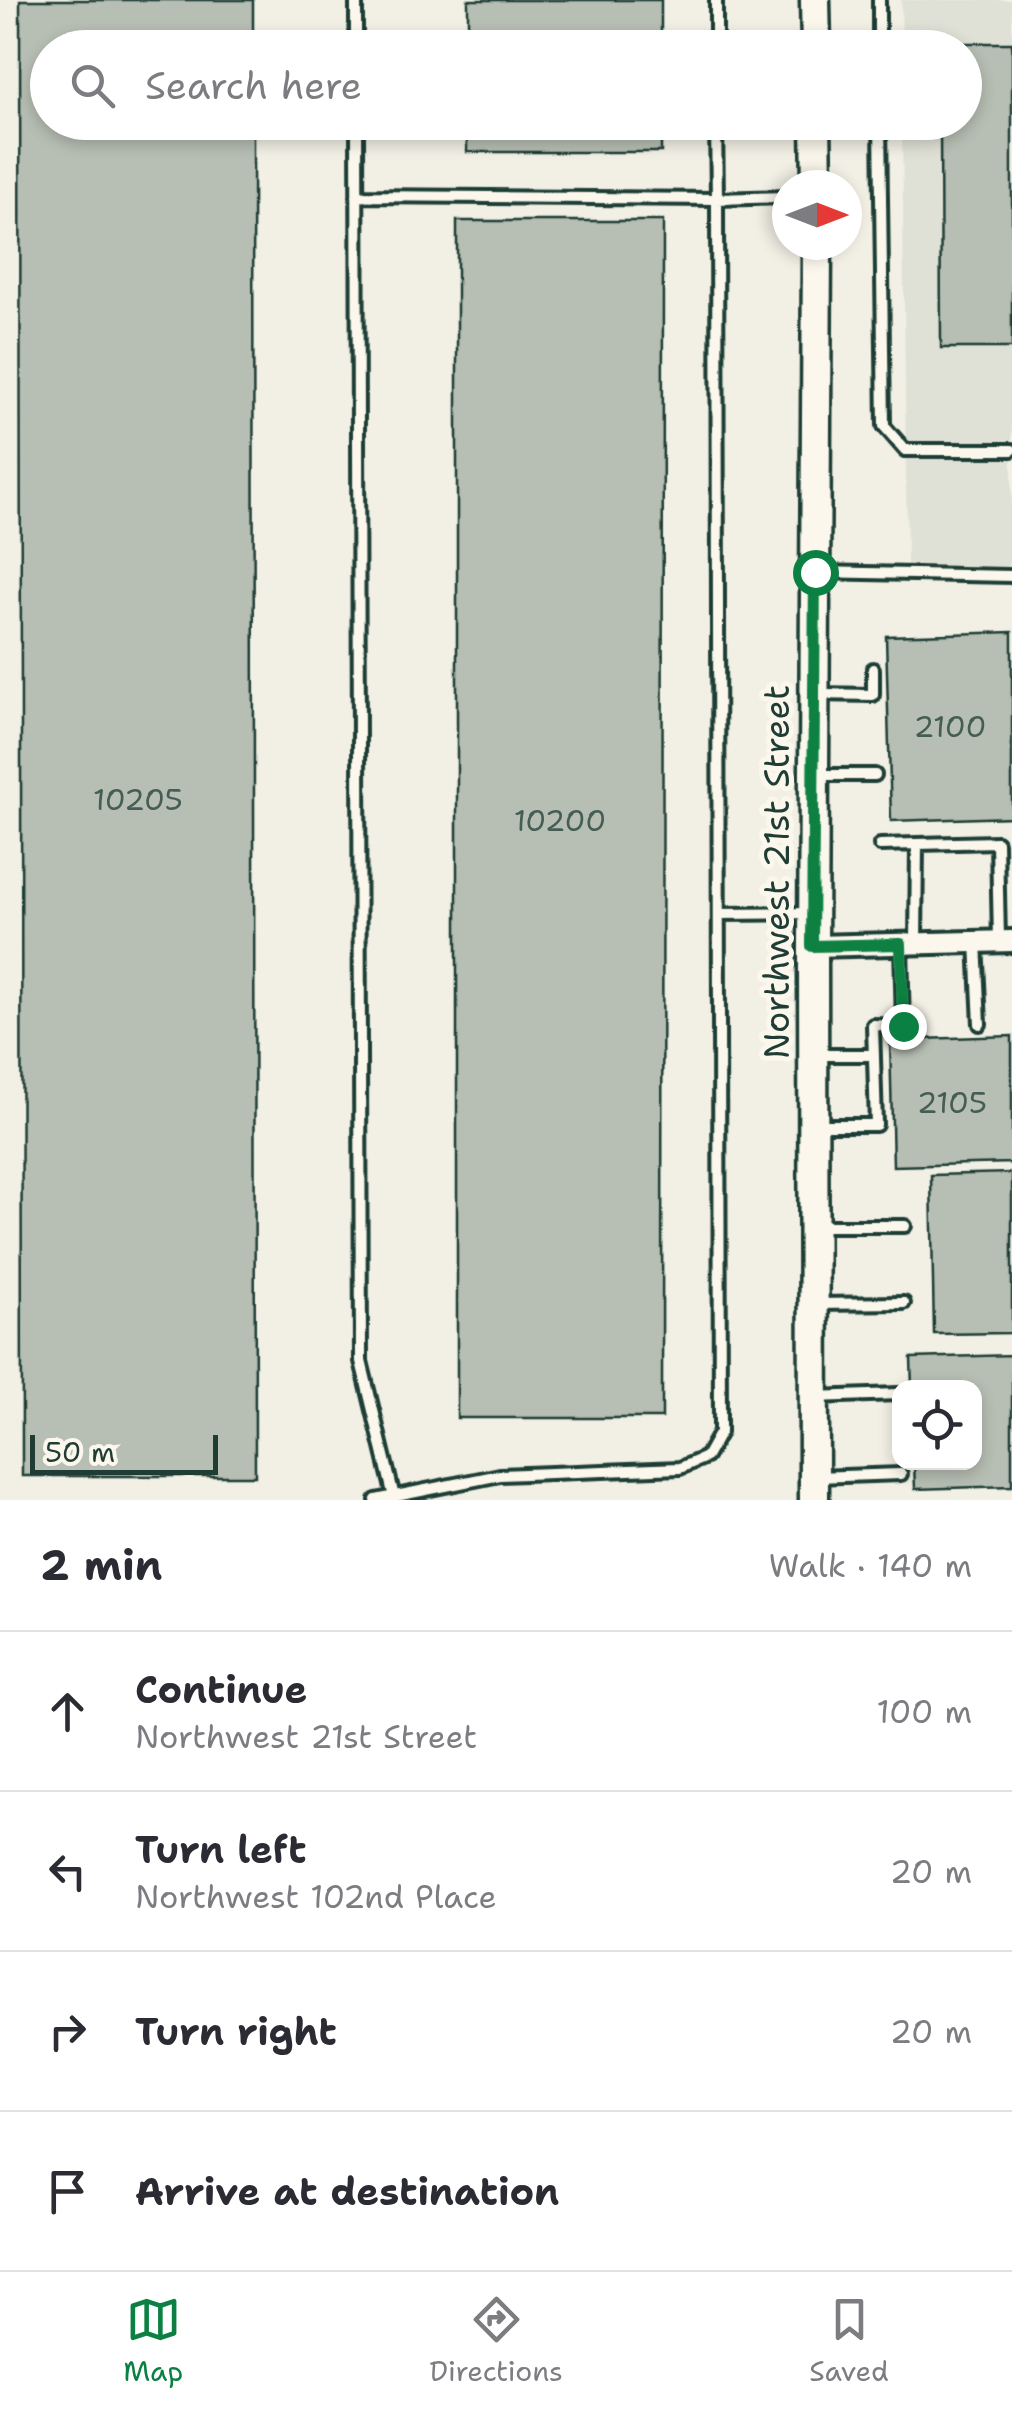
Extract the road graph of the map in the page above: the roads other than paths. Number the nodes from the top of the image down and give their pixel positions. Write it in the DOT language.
graph roads {
  1 [pos="356,0"];
  2 [pos="716,0"];
  3 [pos="816,0"];
  4 [pos="879,0"];
  5 [pos="356,30"];
  6 [pos="716,30"];
  7 [pos="816,30"];
  8 [pos="879,30"];
  9 [pos="356,140"];
  10 [pos="716,140"];
  11 [pos="816,140"];
  12 [pos="880,140"];
  13 [pos="817,170"];
  14 [pos="357,196"];
  15 [pos="772,197"];
  16 [pos="716,199"];
  17 [pos="817,260"];
  18 [pos="1012,450"];
  19 [pos="815,572"];
  20 [pos="1012,576"];
  21 [pos="873,669"];
  22 [pos="814,694"];
  23 [pos="814,774"];
  24 [pos="875,775"];
  25 [pos="917,844"];
  26 [pos="880,845"];
  27 [pos="813,912"];
  28 [pos="719,914"];
  29 [pos="1006,941"];
  30 [pos="976,942"];
  31 [pos="908,943"];
  32 [pos="812,946"];
  33 [pos="980,1024"];
  34 [pos="874,1054"];
  35 [pos="813,1055"];
  36 [pos="813,1124"];
  37 [pos="813,1226"];
  38 [pos="905,1226"];
  39 [pos="904,1303"];
  40 [pos="814,1304"];
  41 [pos="892,1394"];
  42 [pos="814,1396"];
  43 [pos="902,1474"];
  44 [pos="814,1489"];
  45 [pos="394,1498"];
  46 [pos="376,1500"];
  1 -- 5 [label="lane"];
  2 -- 6 [label="lane"];
  3 -- 7 [label="street"];
  4 -- 8 [label="lane"];
  9 -- 14 [label="lane"];
  10 -- 16 [label="lane"];
  11 -- 13 [label="street"];
  12 -- 18 [label="lane"];
  14 -- 16 [label="lane"];
  14 -- 45 [label="lane"];
  15 -- 16 [label="lane"];
  16 -- 28 [label="lane"];
  17 -- 19 [label="street, Northwest 21st Street"];
  19 -- 20 [label="lane"];
  19 -- 22 [label="street, Northwest 21st Street"];
  21 -- 22 [label="lane"];
  22 -- 23 [label="street, Northwest 21st Street"];
  23 -- 24 [label="lane"];
  23 -- 27 [label="street, Northwest 21st Street"];
  25 -- 26 [label="lane"];
  25 -- 29 [label="lane"];
  25 -- 31 [label="lane"];
  27 -- 28 [label="lane"];
  27 -- 32 [label="street, Northwest 21st Street"];
  28 -- 45 [label="lane"];
  29 -- 30 [label="street"];
  30 -- 31 [label="street"];
  30 -- 33 [label="lane"];
  31 -- 32 [label="street"];
  31 -- 34 [label="lane"];
  32 -- 35 [label="street, Northwest 21st Street"];
  34 -- 35 [label="lane"];
  34 -- 36 [label="lane"];
  35 -- 36 [label="street, Northwest 21st Street"];
  36 -- 37 [label="street, Northwest 21st Street"];
  37 -- 38 [label="lane"];
  37 -- 40 [label="street, Northwest 21st Street"];
  39 -- 40 [label="lane"];
  40 -- 42 [label="street, Northwest 21st Street"];
  41 -- 42 [label="lane"];
  42 -- 44 [label="street, Northwest 21st Street"];
  43 -- 44 [label="lane"];
  45 -- 46 [label="lane"];
}
